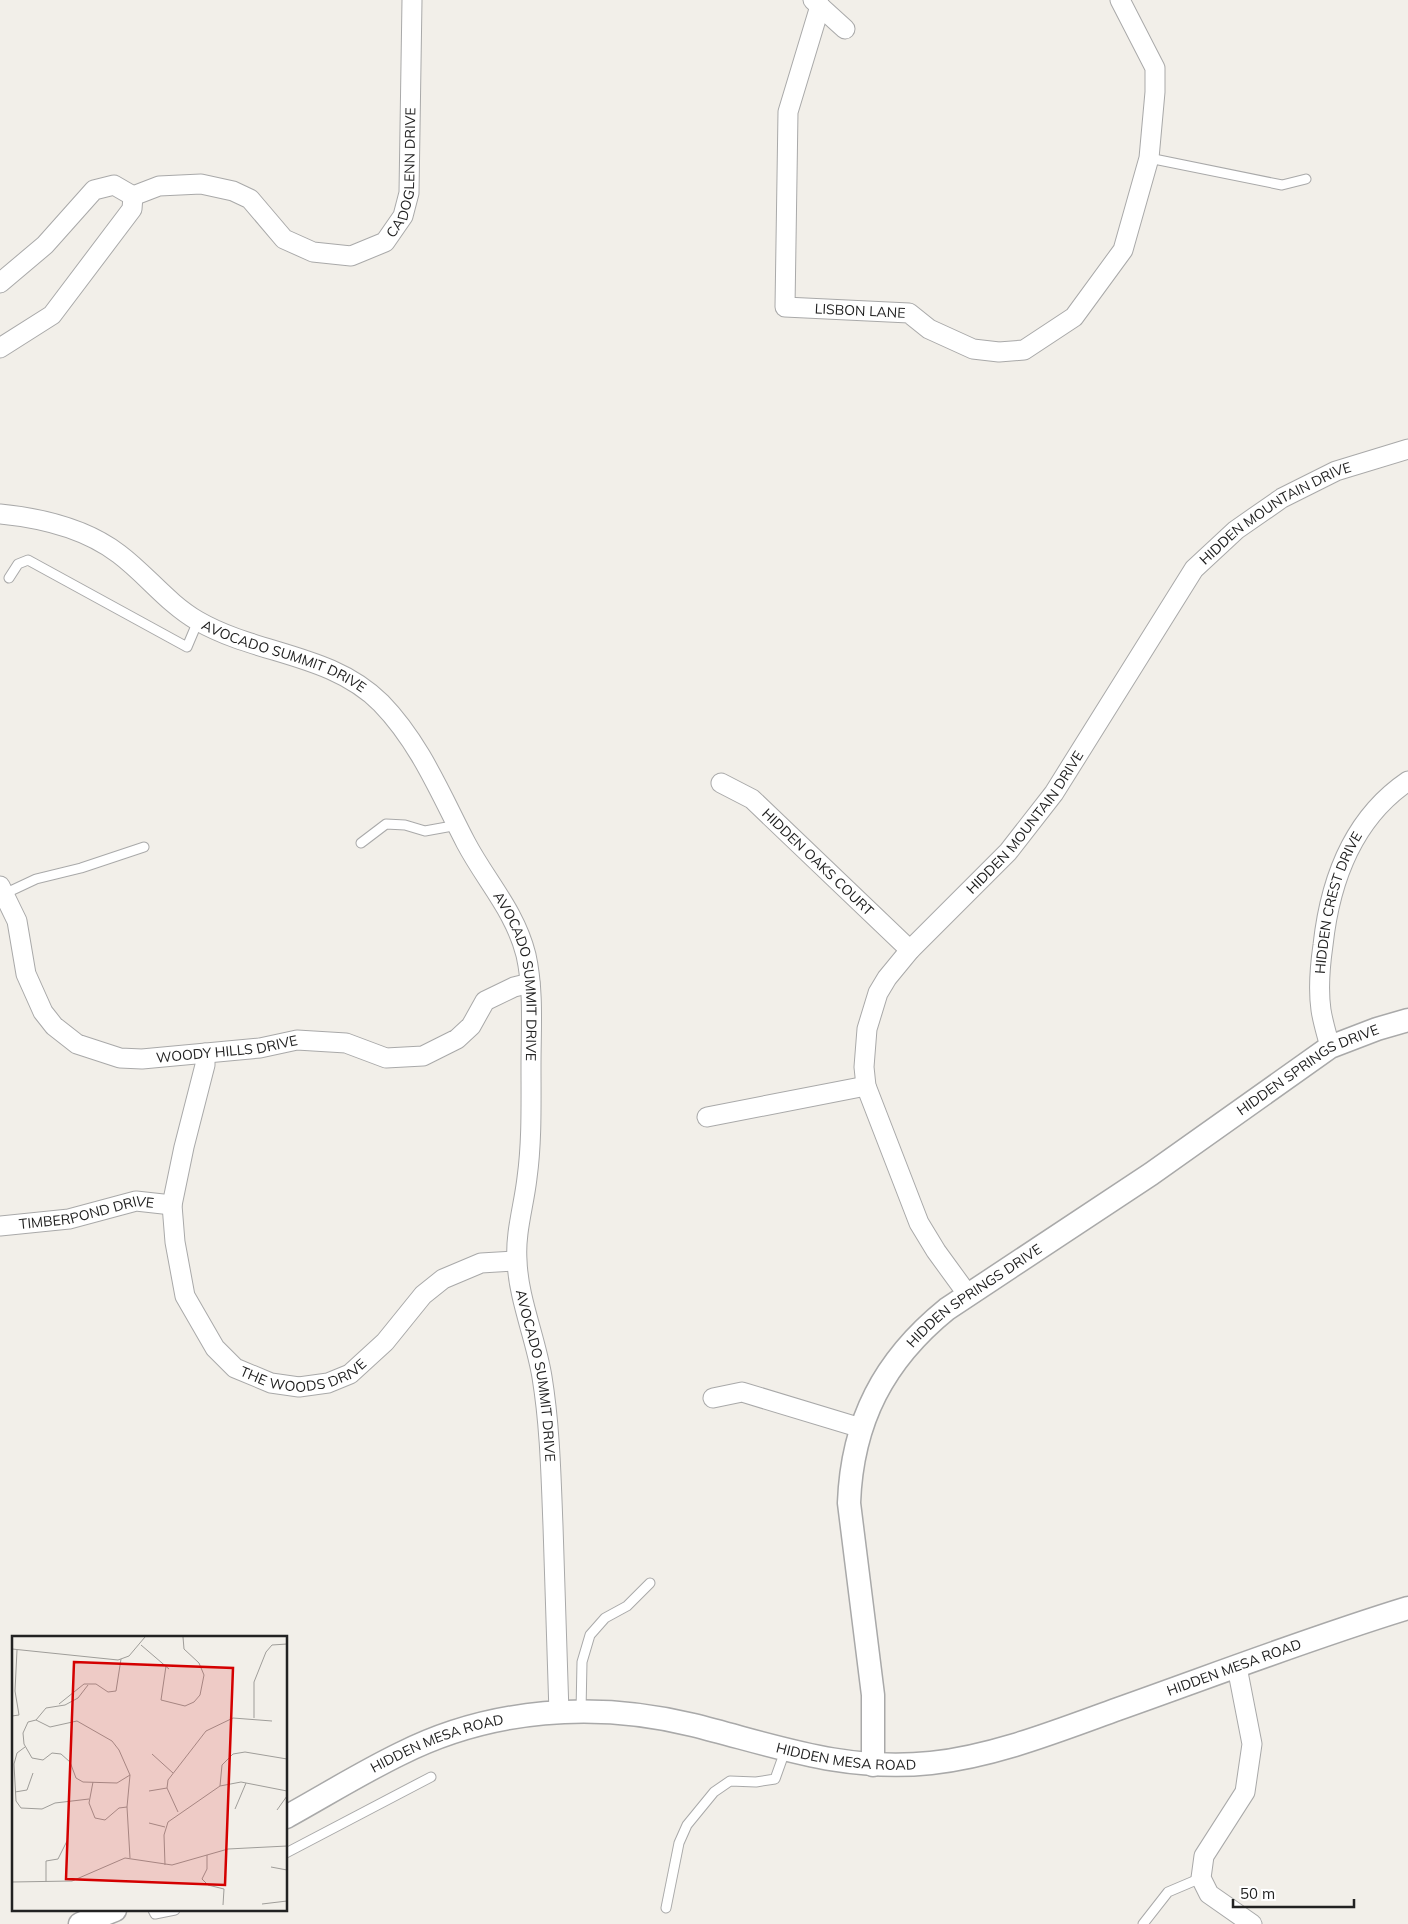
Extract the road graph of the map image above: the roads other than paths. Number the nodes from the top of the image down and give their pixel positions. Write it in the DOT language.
graph roads {
  1 [pos="412,0"];
  2 [pos="1120,0"];
  3 [pos="816,3"];
  4 [pos="845,29"];
  5 [pos="1149,158"];
  6 [pos="1306,179"];
  7 [pos="133,196"];
  8 [pos="0,283"];
  9 [pos="0,348"];
  10 [pos="1408,449"];
  11 [pos="0,514"];
  12 [pos="9,578"];
  13 [pos="198,621"];
  14 [pos="1408,781"];
  15 [pos="721,783"];
  16 [pos="458,825"];
  17 [pos="361,843"];
  18 [pos="144,847"];
  19 [pos="2,890"];
  20 [pos="910,950"];
  21 [pos="530,984"];
  22 [pos="1408,1020"];
  23 [pos="1330,1048"];
  24 [pos="205,1053"];
  25 [pos="866,1086"];
  26 [pos="708,1117"];
  27 [pos="172,1205"];
  28 [pos="0,1226"];
  29 [pos="516,1261"];
  30 [pos="968,1295"];
  31 [pos="713,1398"];
  32 [pos="861,1428"];
  33 [pos="650,1583"];
  34 [pos="1408,1608"];
  35 [pos="1237,1667"];
  36 [pos="570,1712"];
  37 [pos="785,1751"];
  38 [pos="873,1765"];
  39 [pos="431,1778"];
  40 [pos="288,1816"];
  41 [pos="288,1852"];
  42 [pos="1201,1878"];
  43 [pos="666,1908"];
  44 [pos="110,1912"];
  45 [pos="80,1924"];
  46 [pos="1142,1924"];
  47 [pos="1252,1924"];
  1 -- 7 [label="street, CADOGLENN DRIVE"];
  2 -- 5 [label="street, LISBON LANE"];
  3 -- 4 [label="street, LISBON LANE"];
  3 -- 5 [label="street, LISBON LANE"];
  5 -- 6 [label="lane"];
  7 -- 8 [label="street"];
  7 -- 9 [label="street"];
  10 -- 20 [label="street, HIDDEN MOUNTAIN DRIVE"];
  11 -- 13 [label="street, AVOCADO SUMMIT DRIVE"];
  12 -- 13 [label="lane"];
  13 -- 16 [label="street, AVOCADO SUMMIT DRIVE"];
  14 -- 23 [label="street, HIDDEN CREST DRIVE"];
  15 -- 20 [label="street, HIDDEN OAKS COURT"];
  16 -- 17 [label="lane"];
  16 -- 21 [label="street, AVOCADO SUMMIT DRIVE"];
  18 -- 19 [label="lane"];
  19 -- 24 [label="street, WOODY HILLS DRIVE"];
  20 -- 25 [label="street, HIDDEN MOUNTAIN DRIVE"];
  21 -- 24 [label="street, WOODY HILLS DRIVE"];
  21 -- 29 [label="street, AVOCADO SUMMIT DRIVE"];
  22 -- 23 [label="street, HIDDEN SPRINGS DRIVE"];
  23 -- 30 [label="street, HIDDEN SPRINGS DRIVE"];
  24 -- 27 [label="street, THE WOODS DRIVE"];
  25 -- 26 [label="street"];
  25 -- 30 [label="street, HIDDEN MOUNTAIN DRIVE"];
  27 -- 28 [label="street, TIMBERPOND DRIVE"];
  27 -- 29 [label="street, THE WOODS DRIVE"];
  29 -- 36 [label="street, AVOCADO SUMMIT DRIVE"];
  30 -- 32 [label="street, HIDDEN SPRINGS DRIVE"];
  31 -- 32 [label="street"];
  32 -- 38 [label="street, HIDDEN SPRINGS DRIVE"];
  33 -- 36 [label="lane"];
  34 -- 35 [label="street, HIDDEN MESA ROAD"];
  35 -- 38 [label="street, HIDDEN MESA ROAD"];
  35 -- 42 [label="street"];
  36 -- 37 [label="street, HIDDEN MESA ROAD"];
  36 -- 40 [label="street, HIDDEN MESA ROAD"];
  37 -- 38 [label="street, HIDDEN MESA ROAD"];
  37 -- 43 [label="lane"];
  39 -- 41 [label="lane"];
  42 -- 46 [label="lane"];
  42 -- 47 [label="street"];
  44 -- 45 [label="street"];
}
